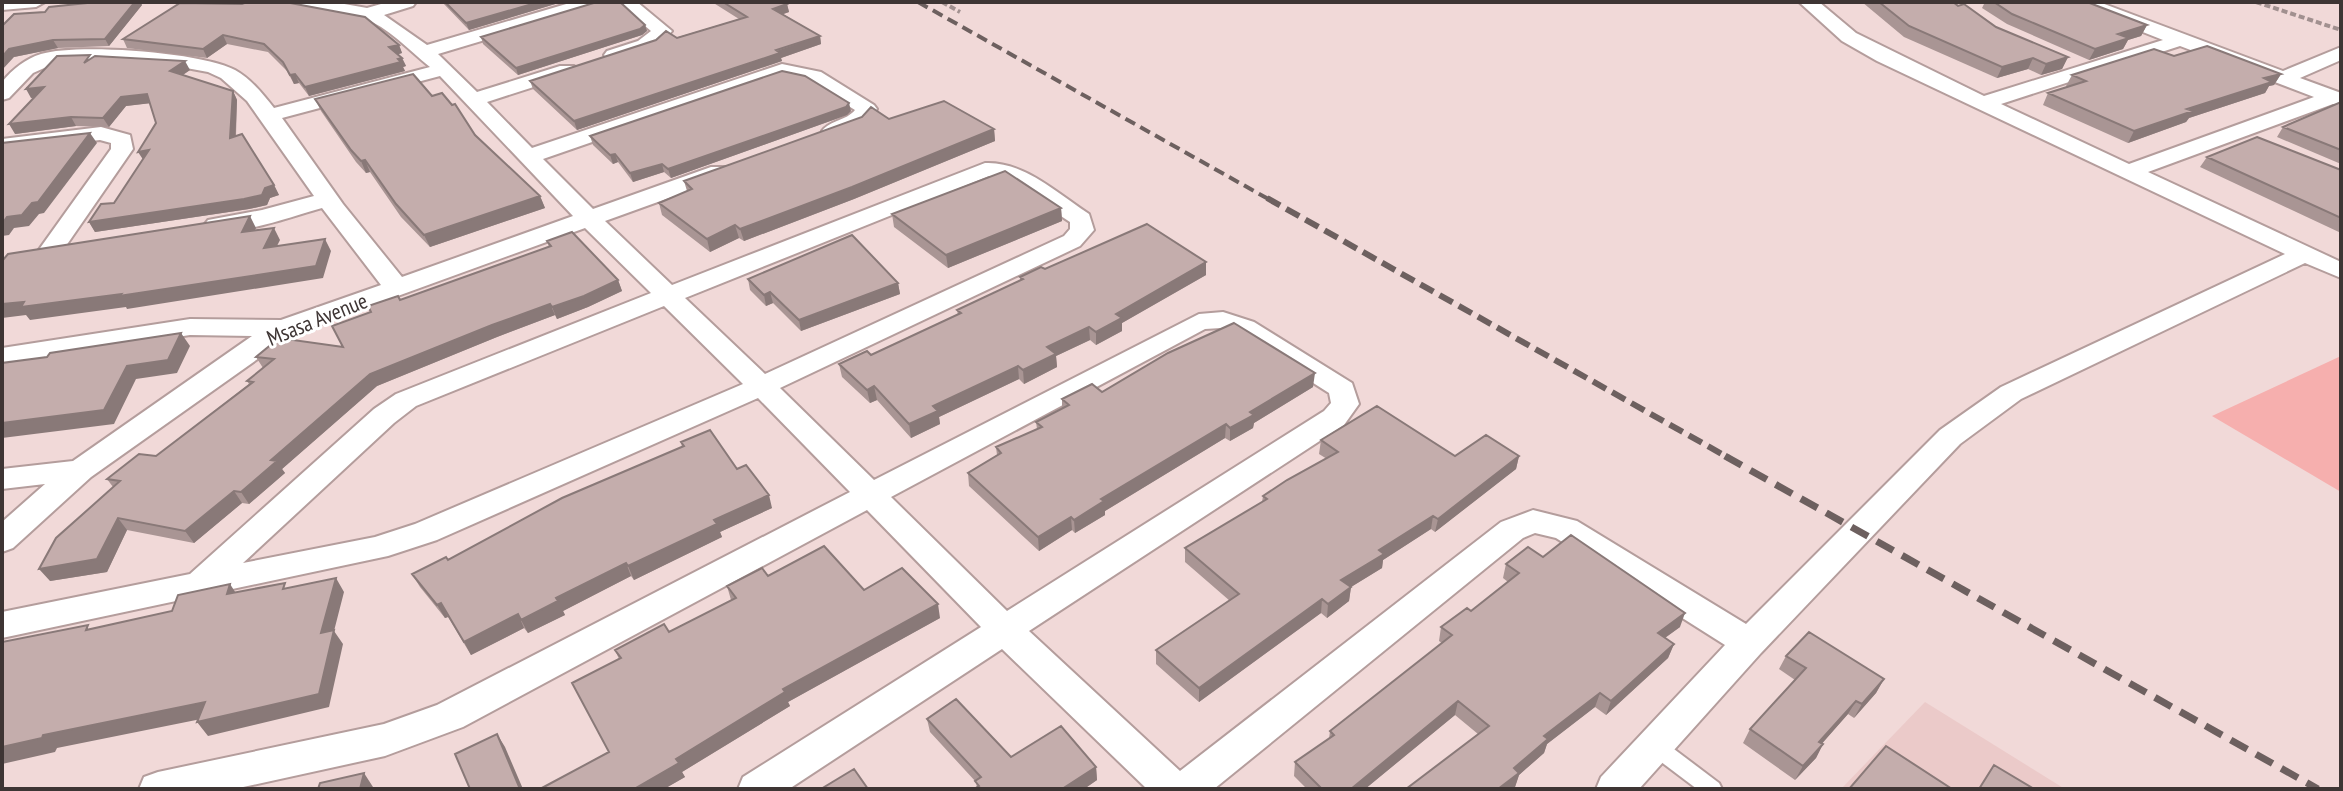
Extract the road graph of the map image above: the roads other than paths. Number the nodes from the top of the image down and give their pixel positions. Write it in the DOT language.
graph roads {
  1 [pos="36,2"];
  2 [pos="305,2"];
  3 [pos="407,2"];
  4 [pos="592,2"];
  5 [pos="626,2"];
  6 [pos="1808,2"];
  7 [pos="2083,2"];
  8 [pos="2,5"];
  9 [pos="368,14"];
  10 [pos="2181,40"];
  11 [pos="2341,53"];
  12 [pos="2062,59"];
  13 [pos="434,60"];
  14 [pos="2087,69"];
  15 [pos="2284,78"];
  16 [pos="2,94"];
  17 [pos="2337,98"];
  18 [pos="474,99"];
  19 [pos="1981,104"];
  20 [pos="270,115"];
  21 [pos="2238,132"];
  22 [pos="811,139"];
  23 [pos="2268,144"];
  24 [pos="2,145"];
  25 [pos="530,156"];
  26 [pos="737,165"];
  27 [pos="2127,172"];
  28 [pos="327,199"];
  29 [pos="589,219"];
  30 [pos="189,229"];
  31 [pos="81,246"];
  32 [pos="2305,254"];
  33 [pos="2341,271"];
  34 [pos="397,288"];
  35 [pos="670,297"];
  36 [pos="284,328"];
  37 [pos="2,356"];
  38 [pos="762,386"];
  39 [pos="80,470"];
  40 [pos="2,479"];
  41 [pos="869,495"];
  42 [pos="2,540"];
  43 [pos="200,584"];
  44 [pos="2,625"];
  45 [pos="1006,631"];
  46 [pos="1749,643"];
  47 [pos="1654,746"];
  48 [pos="158,789"];
  49 [pos="757,789"];
  50 [pos="1173,789"];
  51 [pos="1186,789"];
  52 [pos="1615,789"];
  53 [pos="1712,789"];
  1 -- 8 [label="street"];
  2 -- 9 [label="street"];
  3 -- 9 [label="street"];
  4 -- 13 [label="street"];
  5 -- 18 [label="street"];
  6 -- 19 [label="street"];
  7 -- 10 [label="street"];
  9 -- 13 [label="street"];
  10 -- 14 [label="street"];
  10 -- 15 [label="street"];
  11 -- 15 [label="street"];
  12 -- 14 [label="street"];
  13 -- 18 [label="street"];
  13 -- 20 [label="street"];
  14 -- 19 [label="street"];
  15 -- 17 [label="street"];
  16 -- 20 [label="street"];
  17 -- 21 [label="street"];
  18 -- 25 [label="street"];
  19 -- 27 [label="street"];
  20 -- 28 [label="street"];
  21 -- 23 [label="street"];
  21 -- 27 [label="street"];
  22 -- 25 [label="street"];
  24 -- 31 [label="street"];
  25 -- 29 [label="street"];
  26 -- 29 [label="street, Msasa Avenue"];
  27 -- 32 [label="street"];
  28 -- 30 [label="street"];
  28 -- 34 [label="street"];
  29 -- 34 [label="street, Msasa Avenue"];
  29 -- 35 [label="street"];
  32 -- 33 [label="street"];
  32 -- 46 [label="street"];
  34 -- 36 [label="street, Msasa Avenue"];
  35 -- 38 [label="street"];
  35 -- 38 [label="street"];
  35 -- 43 [label="street"];
  36 -- 37 [label="street"];
  36 -- 39 [label="street, Msasa Avenue"];
  38 -- 41 [label="street"];
  38 -- 43 [label="street"];
  39 -- 40 [label="street"];
  39 -- 42 [label="street, Msasa Avenue"];
  41 -- 45 [label="street"];
  41 -- 45 [label="street"];
  41 -- 48 [label="street"];
  43 -- 44 [label="street"];
  45 -- 49 [label="street"];
  45 -- 50 [label="street"];
  46 -- 47 [label="street"];
  46 -- 51 [label="street"];
  47 -- 52 [label="street"];
  47 -- 53 [label="lane"];
}
